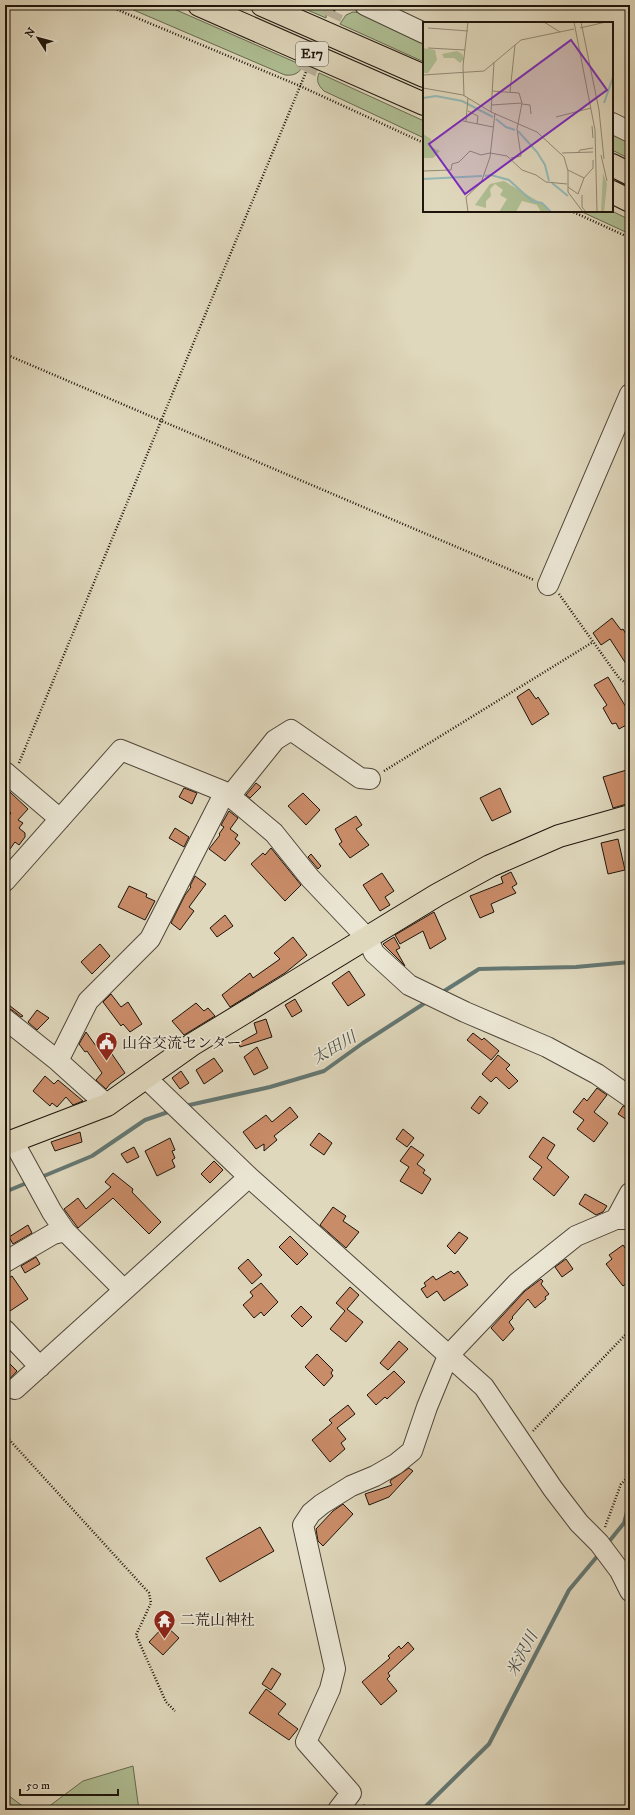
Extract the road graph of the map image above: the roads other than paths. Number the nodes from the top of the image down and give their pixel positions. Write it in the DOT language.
graph roads {
  1 [pos="200,5"];
  2 [pos="262,5"];
  3 [pos="365,5"];
  4 [pos="423,33"];
  5 [pos="423,76"];
  6 [pos="423,104"];
  7 [pos="613,124"];
  8 [pos="630,132"];
  9 [pos="613,166"];
  10 [pos="630,174"];
  11 [pos="613,192"];
  12 [pos="630,201"];
  13 [pos="630,394"];
  14 [pos="548,586"];
  15 [pos="9,775"];
  16 [pos="370,779"];
  17 [pos="228,794"];
  18 [pos="630,816"];
  19 [pos="60,819"];
  20 [pos="5,881"];
  21 [pos="368,939"];
  22 [pos="5,1019"];
  23 [pos="58,1061"];
  24 [pos="146,1078"];
  25 [pos="630,1097"];
  26 [pos="107,1105"];
  27 [pos="9,1142"];
  28 [pos="249,1177"];
  29 [pos="630,1193"];
  30 [pos="623,1219"];
  31 [pos="66,1231"];
  32 [pos="5,1262"];
  33 [pos="124,1290"];
  34 [pos="5,1330"];
  35 [pos="448,1356"];
  36 [pos="40,1367"];
  37 [pos="15,1389"];
  38 [pos="630,1591"];
  39 [pos="338,1810"];
  1 -- 6 [label="main road, E17"];
  2 -- 5 [label="main road, E17"];
  3 -- 4 [label="street"];
  7 -- 8 [label="street"];
  9 -- 10 [label="main road"];
  11 -- 12 [label="main road"];
  13 -- 14 [label="street"];
  15 -- 19 [label="street"];
  16 -- 17 [label="street"];
  17 -- 19 [label="street"];
  17 -- 21 [label="street"];
  17 -- 23 [label="street"];
  18 -- 21 [label="main road"];
  19 -- 20 [label="street"];
  21 -- 24 [label="main road"];
  21 -- 25 [label="street"];
  22 -- 23 [label="street"];
  23 -- 26 [label="street"];
  24 -- 26 [label="main road"];
  24 -- 28 [label="street"];
  26 -- 27 [label="main road"];
  27 -- 31 [label="street"];
  28 -- 33 [label="street"];
  28 -- 35 [label="street"];
  29 -- 30 [label="street"];
  30 -- 35 [label="street"];
  31 -- 32 [label="street"];
  31 -- 33 [label="street"];
  33 -- 36 [label="street"];
  34 -- 36 [label="street"];
  35 -- 38 [label="street"];
  35 -- 39 [label="street"];
  36 -- 37 [label="street"];
}
